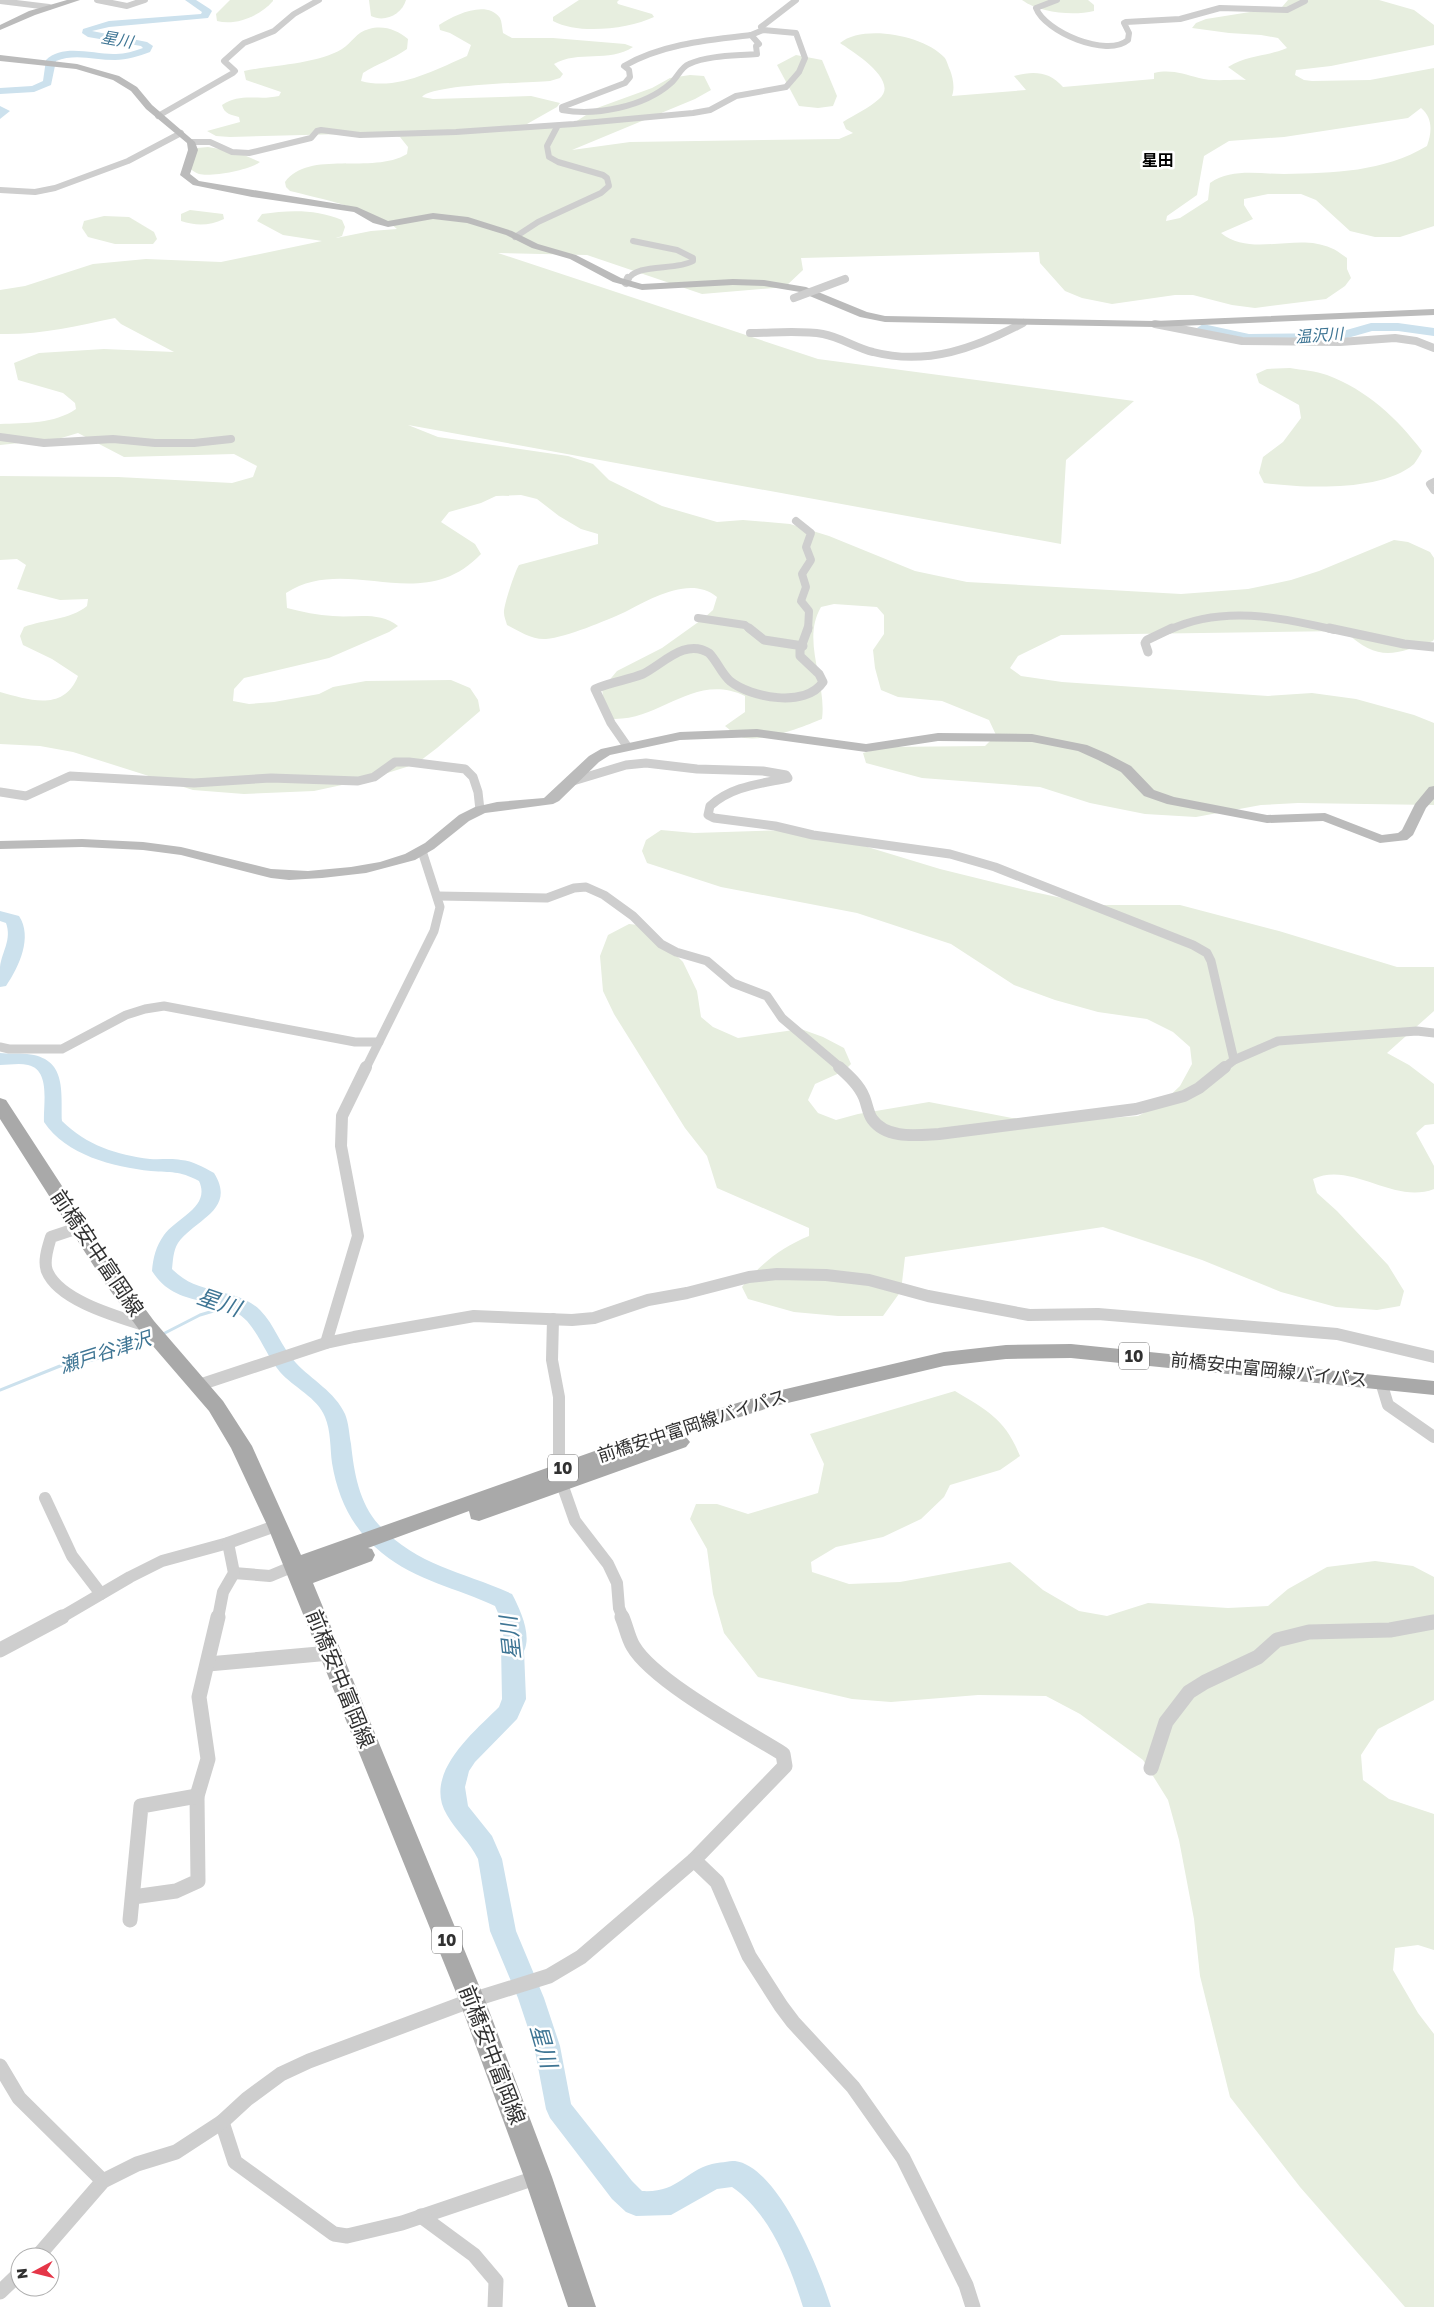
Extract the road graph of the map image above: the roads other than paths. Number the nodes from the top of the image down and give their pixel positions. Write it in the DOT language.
graph roads {
  1 [pos="76,0"];
  2 [pos="97,0"];
  3 [pos="145,0"];
  4 [pos="319,0"];
  5 [pos="796,0"];
  6 [pos="1057,0"];
  7 [pos="0,1"];
  8 [pos="1305,1"];
  9 [pos="49,7"];
  10 [pos="0,28"];
  11 [pos="763,30"];
  12 [pos="751,35"];
  13 [pos="0,58"];
  14 [pos="158,116"];
  15 [pos="556,127"];
  16 [pos="182,134"];
  17 [pos="191,142"];
  18 [pos="0,190"];
  19 [pos="515,237"];
  20 [pos="633,241"];
  21 [pos="846,279"];
  22 [pos="626,283"];
  23 [pos="794,298"];
  24 [pos="1434,312"];
  25 [pos="1023,323"];
  26 [pos="1154,324"];
  27 [pos="750,333"];
  28 [pos="1434,348"];
  29 [pos="0,437"];
  30 [pos="231,439"];
  31 [pos="1434,482"];
  32 [pos="1434,490"];
  33 [pos="796,521"];
  34 [pos="698,618"];
  35 [pos="803,646"];
  36 [pos="1434,647"];
  37 [pos="1148,652"];
  38 [pos="627,746"];
  39 [pos="572,781"];
  40 [pos="1434,790"];
  41 [pos="0,792"];
  42 [pos="480,810"];
  43 [pos="0,845"];
  44 [pos="422,851"];
  45 [pos="438,896"];
  46 [pos="1434,1033"];
  47 [pos="379,1042"];
  48 [pos="0,1047"];
  49 [pos="1234,1060"];
  50 [pos="0,1104"];
  51 [pos="78,1228"];
  52 [pos="553,1319"];
  53 [pos="147,1326"];
  54 [pos="326,1343"];
  55 [pos="1434,1357"];
  56 [pos="1381,1382"];
  57 [pos="199,1385"];
  58 [pos="1434,1388"];
  59 [pos="1434,1438"];
  60 [pos="560,1477"];
  61 [pos="45,1498"];
  62 [pos="278,1526"];
  63 [pos="228,1543"];
  64 [pos="297,1572"];
  65 [pos="234,1573"];
  66 [pos="101,1594"];
  67 [pos="1434,1622"];
  68 [pos="0,1650"];
  69 [pos="330,1653"];
  70 [pos="208,1664"];
  71 [pos="1151,1768"];
  72 [pos="197,1796"];
  73 [pos="694,1860"];
  74 [pos="133,1897"];
  75 [pos="130,1920"];
  76 [pos="472,2000"];
  77 [pos="0,2066"];
  78 [pos="222,2122"];
  79 [pos="538,2177"];
  80 [pos="102,2181"];
  81 [pos="421,2216"];
  82 [pos="46,2247"];
  83 [pos="10,2283"];
  84 [pos="0,2292"];
  85 [pos="495,2307"];
  86 [pos="582,2307"];
  87 [pos="974,2307"];
  1 -- 9 [label="street"];
  2 -- 3 [label="street"];
  4 -- 14 [label="street"];
  5 -- 11 [label="street"];
  6 -- 8 [label="street"];
  7 -- 9 [label="street"];
  9 -- 10 [label="street"];
  11 -- 12 [label="street"];
  11 -- 15 [label="street"];
  12 -- 12 [label="street"];
  13 -- 14 [label="street"];
  14 -- 16 [label="street"];
  15 -- 17 [label="street"];
  15 -- 19 [label="street"];
  16 -- 17 [label="street"];
  16 -- 18 [label="street"];
  17 -- 19 [label="street"];
  19 -- 22 [label="street"];
  20 -- 22 [label="street"];
  21 -- 23 [label="street, bridge"];
  22 -- 25 [label="street"];
  24 -- 26 [label="street"];
  25 -- 26 [label="street"];
  25 -- 27 [label="street"];
  26 -- 28 [label="street"];
  29 -- 30 [label="street"];
  31 -- 32 [label="street"];
  33 -- 35 [label="street"];
  34 -- 35 [label="street"];
  35 -- 38 [label="street"];
  36 -- 37 [label="street"];
  38 -- 39 [label="street"];
  38 -- 40 [label="street"];
  39 -- 42 [label="street"];
  39 -- 49 [label="street"];
  41 -- 42 [label="street"];
  42 -- 44 [label="street"];
  43 -- 44 [label="street"];
  44 -- 45 [label="street"];
  45 -- 47 [label="street"];
  45 -- 49 [label="street"];
  46 -- 49 [label="street"];
  47 -- 48 [label="street"];
  47 -- 54 [label="street"];
  50 -- 51 [label="main road, 前橋安中富岡線 / 10"];
  51 -- 53 [label="main road, 前橋安中富岡線 / 10"];
  51 -- 53 [label="street"];
  52 -- 54 [label="street"];
  52 -- 55 [label="street"];
  52 -- 60 [label="street"];
  53 -- 57 [label="main road, 前橋安中富岡線 / 10"];
  54 -- 57 [label="street"];
  56 -- 58 [label="main road, 前橋安中富岡線バイパス / 10"];
  56 -- 59 [label="street"];
  56 -- 60 [label="main road, 前橋安中富岡線バイパス / 10"];
  57 -- 62 [label="main road, 前橋安中富岡線 / 10"];
  60 -- 64 [label="main road, 前橋安中富岡線バイパス / 10"];
  60 -- 73 [label="street"];
  61 -- 66 [label="street"];
  62 -- 63 [label="street"];
  62 -- 64 [label="main road, 前橋安中富岡線 / 10"];
  63 -- 65 [label="street"];
  63 -- 66 [label="street"];
  64 -- 65 [label="street"];
  64 -- 69 [label="main road, 前橋安中富岡線 / 10"];
  65 -- 70 [label="street"];
  66 -- 68 [label="street"];
  67 -- 71 [label="street"];
  69 -- 70 [label="street"];
  69 -- 76 [label="main road, 前橋安中富岡線 / 10"];
  70 -- 72 [label="street"];
  72 -- 74 [label="street"];
  72 -- 74 [label="street"];
  73 -- 76 [label="street"];
  73 -- 87 [label="street"];
  74 -- 75 [label="street"];
  76 -- 78 [label="street"];
  76 -- 79 [label="main road, 前橋安中富岡線 / 10"];
  77 -- 80 [label="street"];
  78 -- 80 [label="street"];
  78 -- 81 [label="street"];
  79 -- 81 [label="street"];
  79 -- 86 [label="main road, 前橋安中富岡線 / 10"];
  80 -- 82 [label="street"];
  81 -- 85 [label="street"];
  83 -- 84 [label="street"];
}
